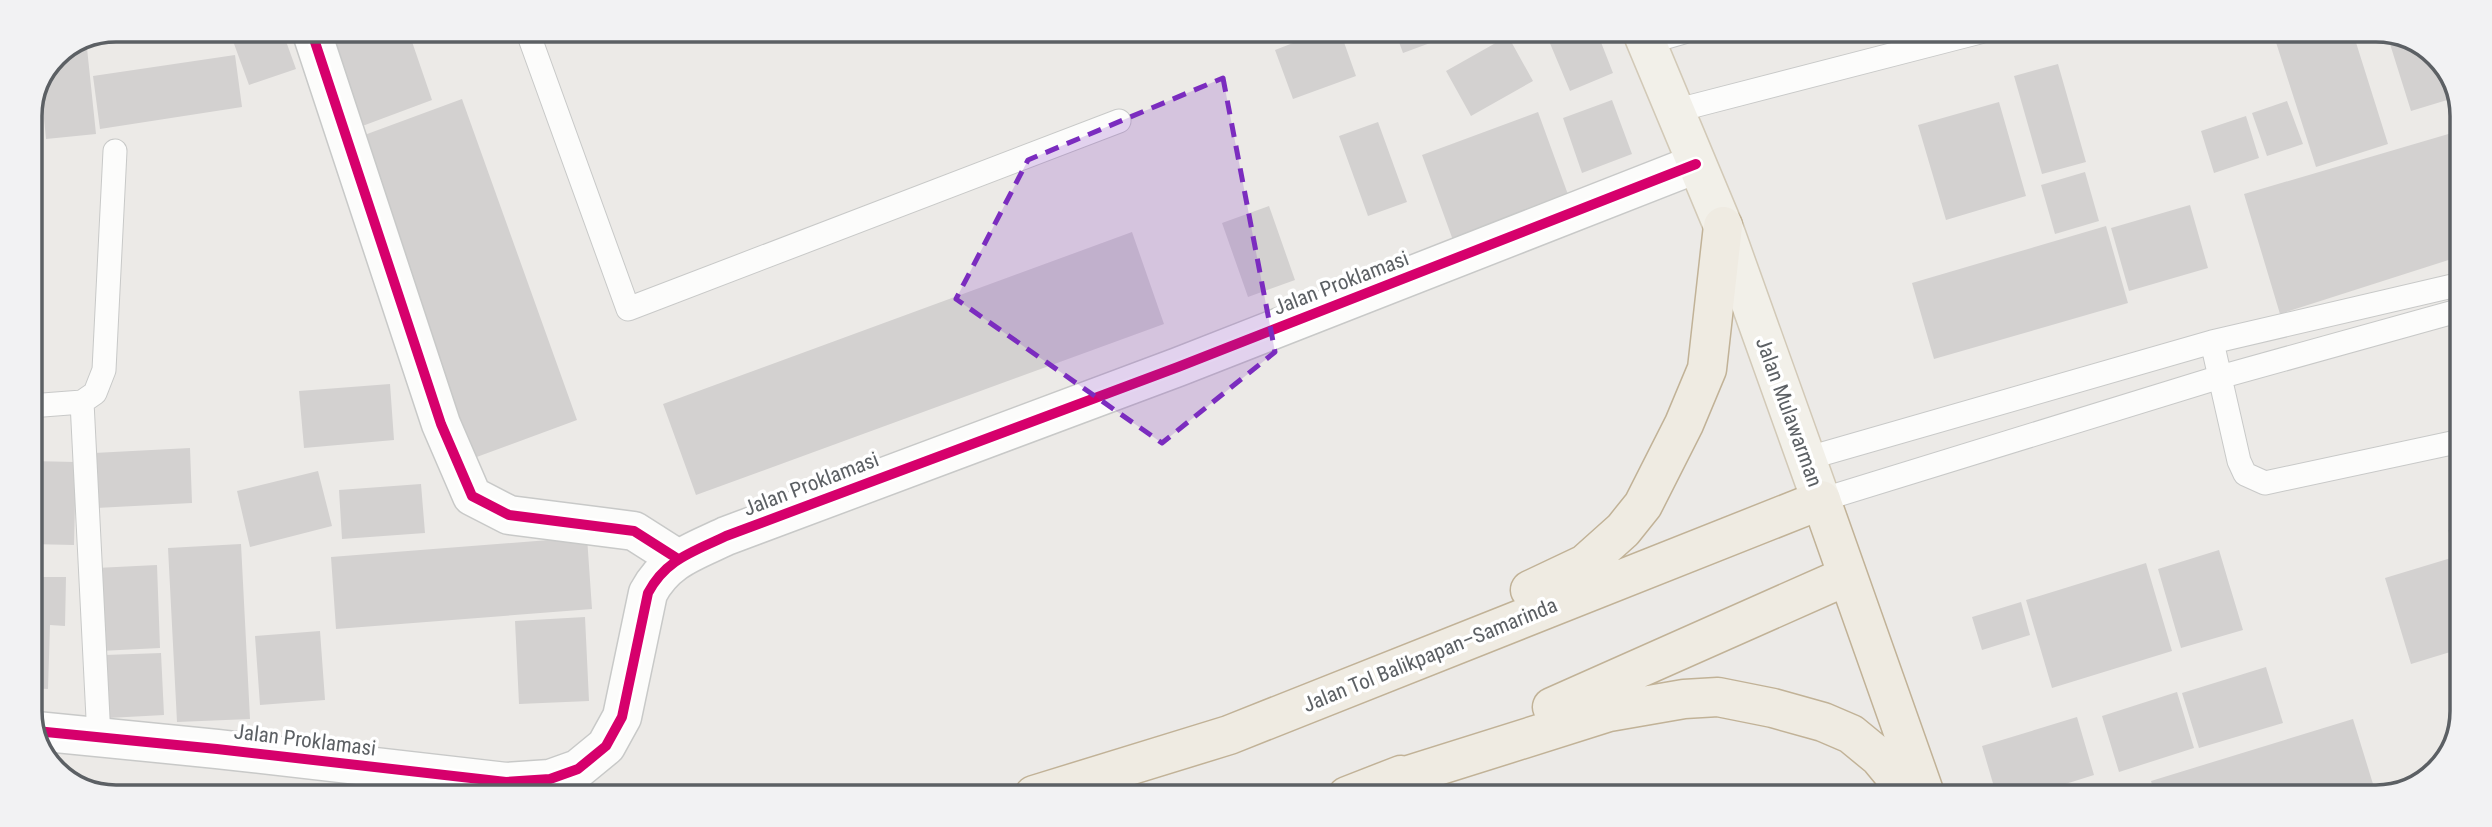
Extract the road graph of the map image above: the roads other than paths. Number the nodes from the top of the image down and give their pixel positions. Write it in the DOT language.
graph roads {
  1 [pos="316,42"];
  2 [pos="531,42"];
  3 [pos="1646,42"];
  4 [pos="1941,42"];
  5 [pos="1674,111"];
  6 [pos="1119,121"];
  7 [pos="115,151"];
  8 [pos="1696,164"];
  9 [pos="1723,226"];
  10 [pos="2450,287"];
  11 [pos="2450,313"];
  12 [pos="2212,342"];
  13 [pos="2220,377"];
  14 [pos="82,402"];
  15 [pos="42,405"];
  16 [pos="2450,443"];
  17 [pos="1805,459"];
  18 [pos="1821,500"];
  19 [pos="678,559"];
  20 [pos="1847,576"];
  21 [pos="46,732"];
  22 [pos="1229,735"];
  23 [pos="99,738"];
  24 [pos="1066,785"];
  25 [pos="1376,785"];
  26 [pos="1381,785"];
  27 [pos="1902,785"];
  28 [pos="1922,785"];
  1 -- 19 [label="street"];
  2 -- 6 [label="lane"];
  3 -- 5 [label="main road, Jalan Mulawarman"];
  4 -- 5 [label="lane"];
  5 -- 8 [label="main road, Jalan Mulawarman"];
  7 -- 14 [label="lane"];
  8 -- 9 [label="main road, Jalan Mulawarman"];
  8 -- 19 [label="street, Jalan Proklamasi"];
  9 -- 17 [label="main road, Jalan Mulawarman"];
  9 -- 22 [label="highway"];
  10 -- 12 [label="lane"];
  11 -- 13 [label="lane"];
  12 -- 13 [label="lane"];
  12 -- 17 [label="lane"];
  13 -- 16 [label="lane"];
  13 -- 18 [label="lane"];
  14 -- 15 [label="lane"];
  14 -- 23 [label="lane"];
  17 -- 18 [label="main road, Jalan Mulawarman"];
  18 -- 20 [label="highway, Jalan Mulawarman"];
  18 -- 22 [label="highway, Jalan Tol Balikpapan–Samarinda"];
  19 -- 23 [label="street, Jalan Proklamasi"];
  20 -- 25 [label="highway"];
  20 -- 28 [label="highway, Jalan Mulawarman"];
  21 -- 23 [label="street, Jalan Proklamasi"];
  22 -- 24 [label="highway, Jalan Tol Balikpapan–Samarinda"];
  26 -- 27 [label="highway"];
}
